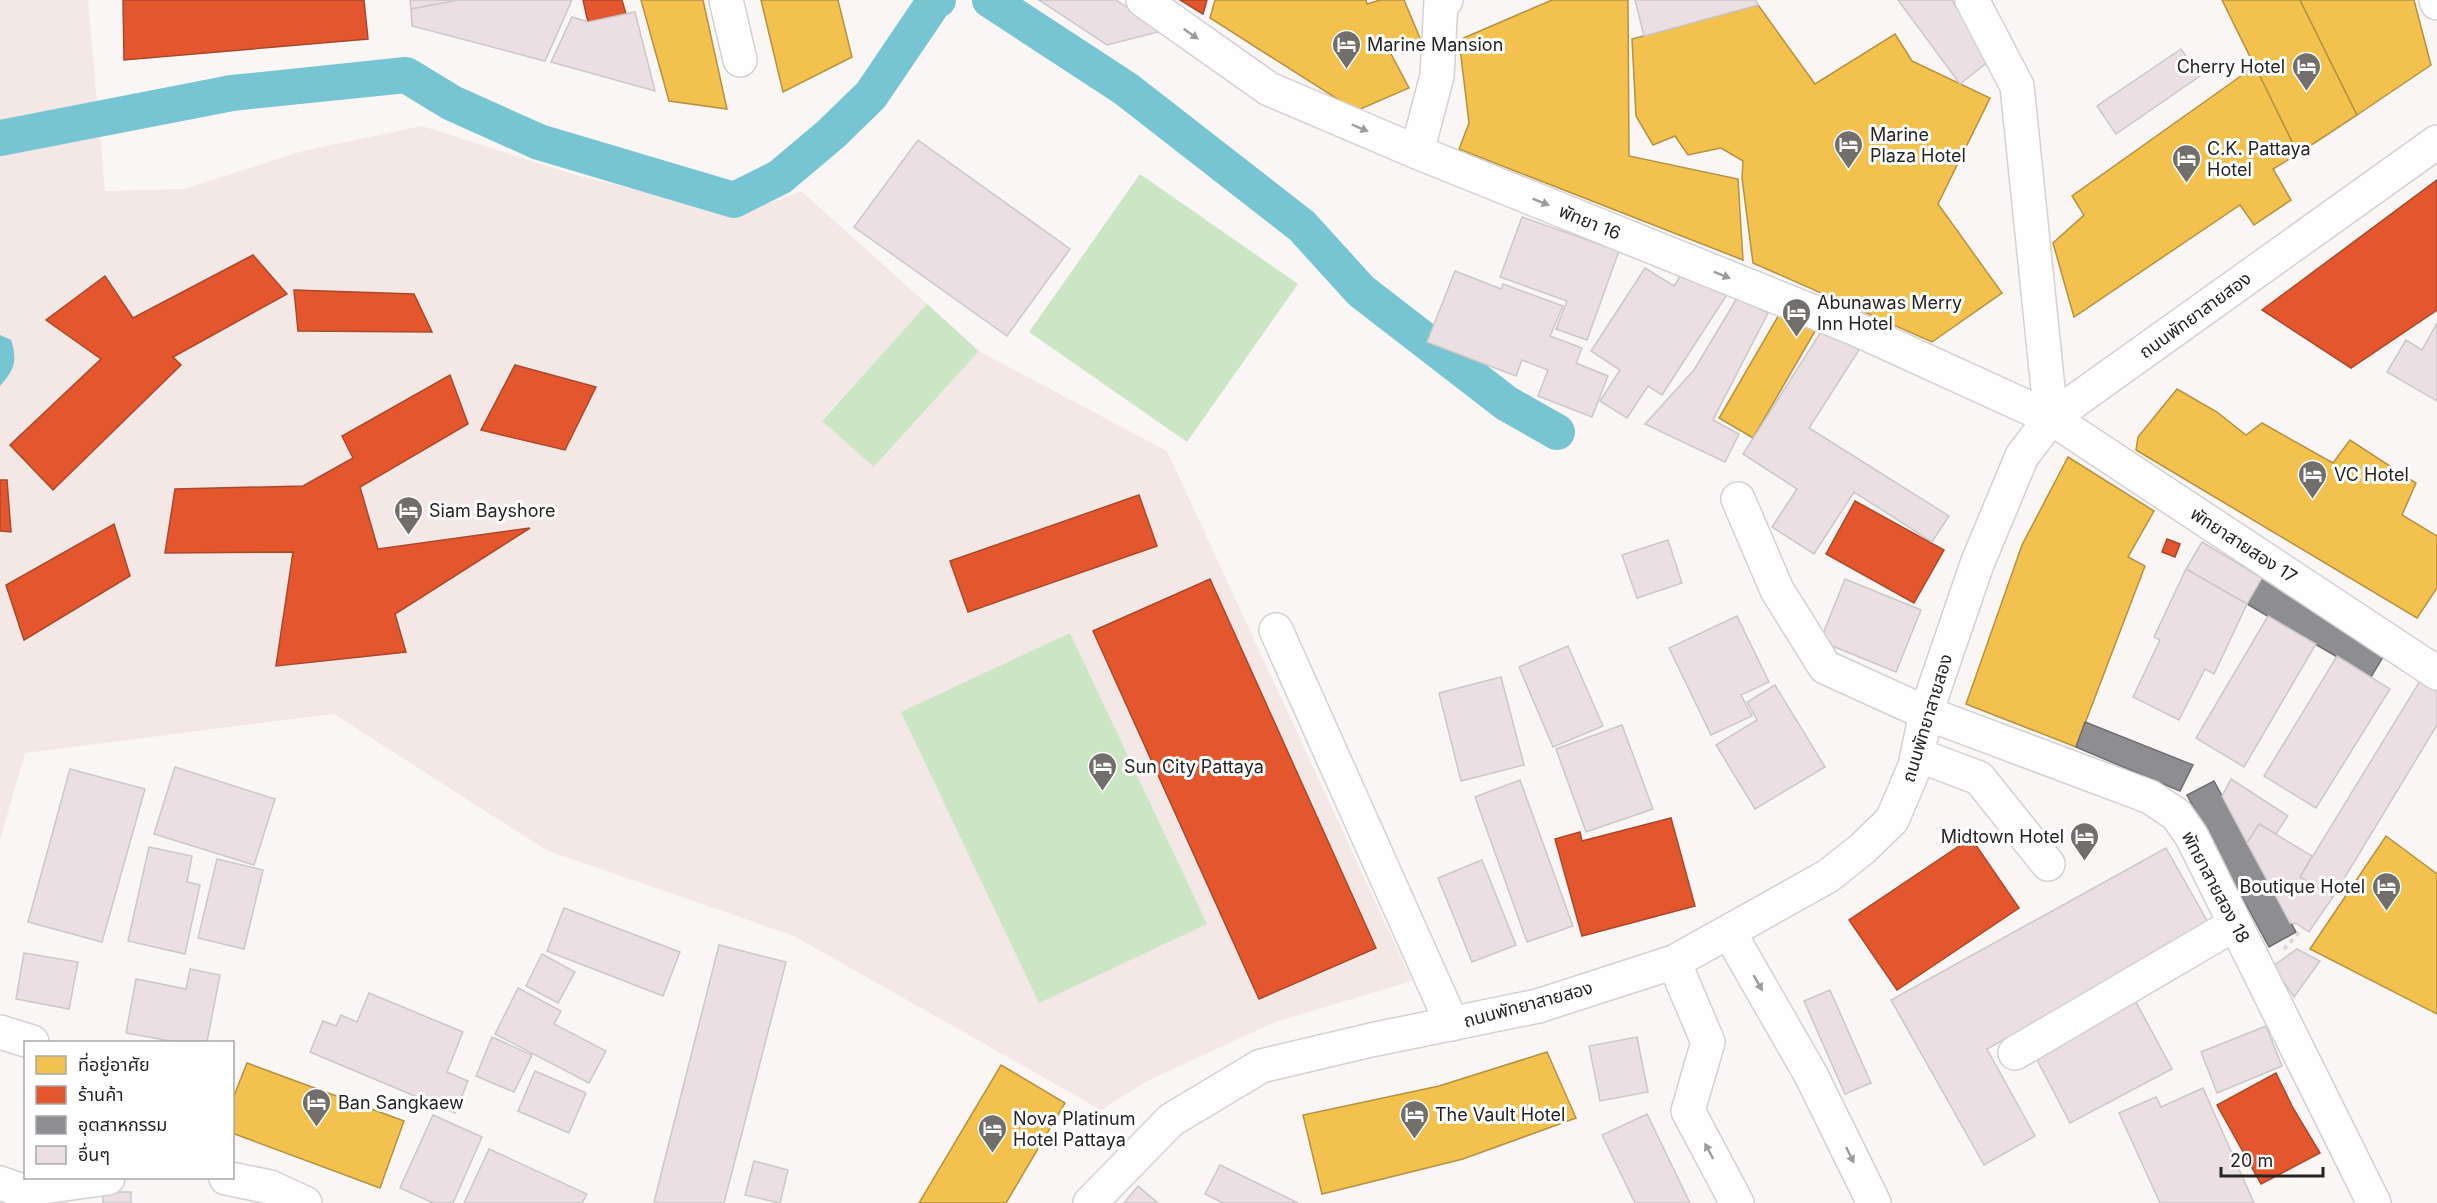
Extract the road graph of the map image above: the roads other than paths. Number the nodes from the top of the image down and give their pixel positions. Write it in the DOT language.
graph roads {
  1 [pos="726,0"];
  2 [pos="1143,0"];
  3 [pos="1443,0"];
  4 [pos="1972,0"];
  5 [pos="740,60"];
  6 [pos="2437,142"];
  7 [pos="1417,152"];
  8 [pos="2051,418"];
  9 [pos="1738,499"];
  10 [pos="1276,630"];
  11 [pos="2437,673"];
  12 [pos="1926,713"];
  13 [pos="1917,755"];
  14 [pos="2048,864"];
  15 [pos="2235,924"];
  16 [pos="1729,932"];
  17 [pos="1674,962"];
  18 [pos="1452,1024"];
  19 [pos="0,1032"];
  20 [pos="29,1041"];
  21 [pos="2015,1053"];
  22 [pos="62,1179"];
  23 [pos="231,1179"];
  24 [pos="15,1180"];
  25 [pos="305,1203"];
  26 [pos="1090,1203"];
  27 [pos="1737,1203"];
  28 [pos="1874,1203"];
  29 [pos="2374,1203"];
  1 -- 5 [label="street"];
  2 -- 7 [label="street, พัทยา 16, one-way"];
  3 -- 7 [label="street"];
  4 -- 8 [label="street"];
  6 -- 8 [label="street, ถนนพัทยาสายสอง"];
  7 -- 8 [label="street, พัทยา 16, one-way"];
  8 -- 11 [label="street, พัทยาสายสอง 17"];
  8 -- 12 [label="street, ถนนพัทยาสายสอง"];
  9 -- 12 [label="street, พัทยาสายสอง 18"];
  10 -- 18 [label="street"];
  12 -- 13 [label="street, ถนนพัทยาสายสอง"];
  12 -- 15 [label="street, พัทยาสายสอง 18"];
  13 -- 14 [label="street"];
  13 -- 16 [label="street, ถนนพัทยาสายสอง"];
  15 -- 21 [label="street"];
  15 -- 29 [label="street, พัทยาสายสอง 18"];
  16 -- 17 [label="street, ถนนพัทยาสายสอง"];
  16 -- 28 [label="street, one-way"];
  17 -- 18 [label="street, ถนนพัทยาสายสอง"];
  27 -- 17 [label="street, one-way"];
  18 -- 26 [label="street, ถนนพัทยาสายสอง"];
  19 -- 20 [label="street"];
  22 -- 24 [label="street"];
  23 -- 25 [label="street"];
}
